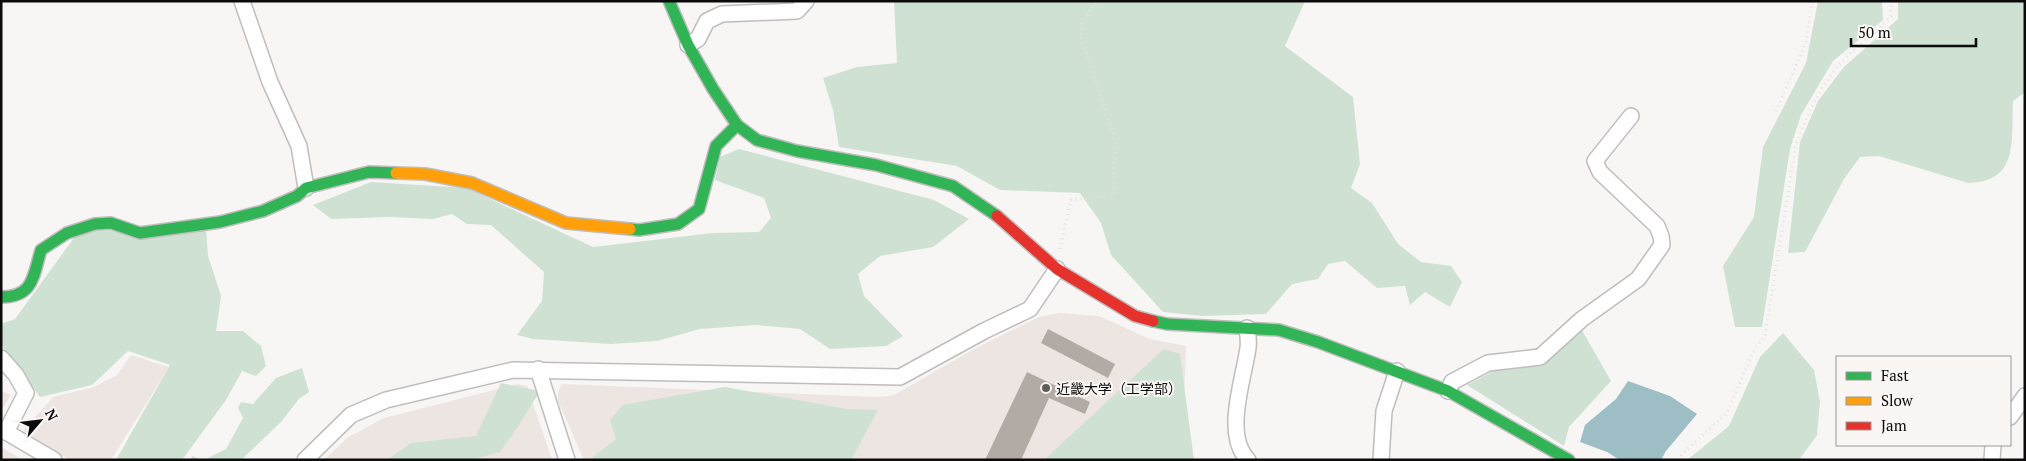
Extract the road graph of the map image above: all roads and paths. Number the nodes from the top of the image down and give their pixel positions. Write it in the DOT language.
graph roads {
  1 [pos="242,1"];
  2 [pos="669,1"];
  3 [pos="806,1"];
  4 [pos="1097,1"];
  5 [pos="1812,1"];
  6 [pos="1891,1"];
  7 [pos="688,45"];
  8 [pos="1776,111"];
  9 [pos="1631,116"];
  10 [pos="737,125"];
  11 [pos="306,188"];
  12 [pos="1057,269"];
  13 [pos="1,297"];
  14 [pos="1247,328"];
  15 [pos="1,358"];
  16 [pos="538,369"];
  17 [pos="1397,372"];
  18 [pos="1448,391"];
  19 [pos="2025,396"];
  20 [pos="2011,416"];
  21 [pos="4,430"];
  22 [pos="1993,446"];
  23 [pos="54,460"];
  24 [pos="305,460"];
  25 [pos="566,460"];
  26 [pos="1248,460"];
  27 [pos="1381,460"];
  28 [pos="1569,460"];
  29 [pos="1678,460"];
  30 [pos="1992,460"];
  1 -- 11 [label="street"];
  2 -- 7 [label="street"];
  3 -- 7 [label="street"];
  4 -- 12 [label="path"];
  5 -- 8 [label="path"];
  6 -- 29 [label="path"];
  7 -- 10 [label="street"];
  9 -- 18 [label="street"];
  10 -- 11 [label="street"];
  10 -- 12 [label="street"];
  11 -- 13 [label="street"];
  12 -- 14 [label="street"];
  12 -- 16 [label="street"];
  14 -- 17 [label="street"];
  14 -- 26 [label="street"];
  15 -- 21 [label="street"];
  16 -- 24 [label="street"];
  16 -- 25 [label="street"];
  17 -- 18 [label="street"];
  17 -- 27 [label="street"];
  18 -- 28 [label="street"];
  19 -- 20 [label="street"];
  21 -- 23 [label="street"];
  22 -- 30 [label="street"];
}
